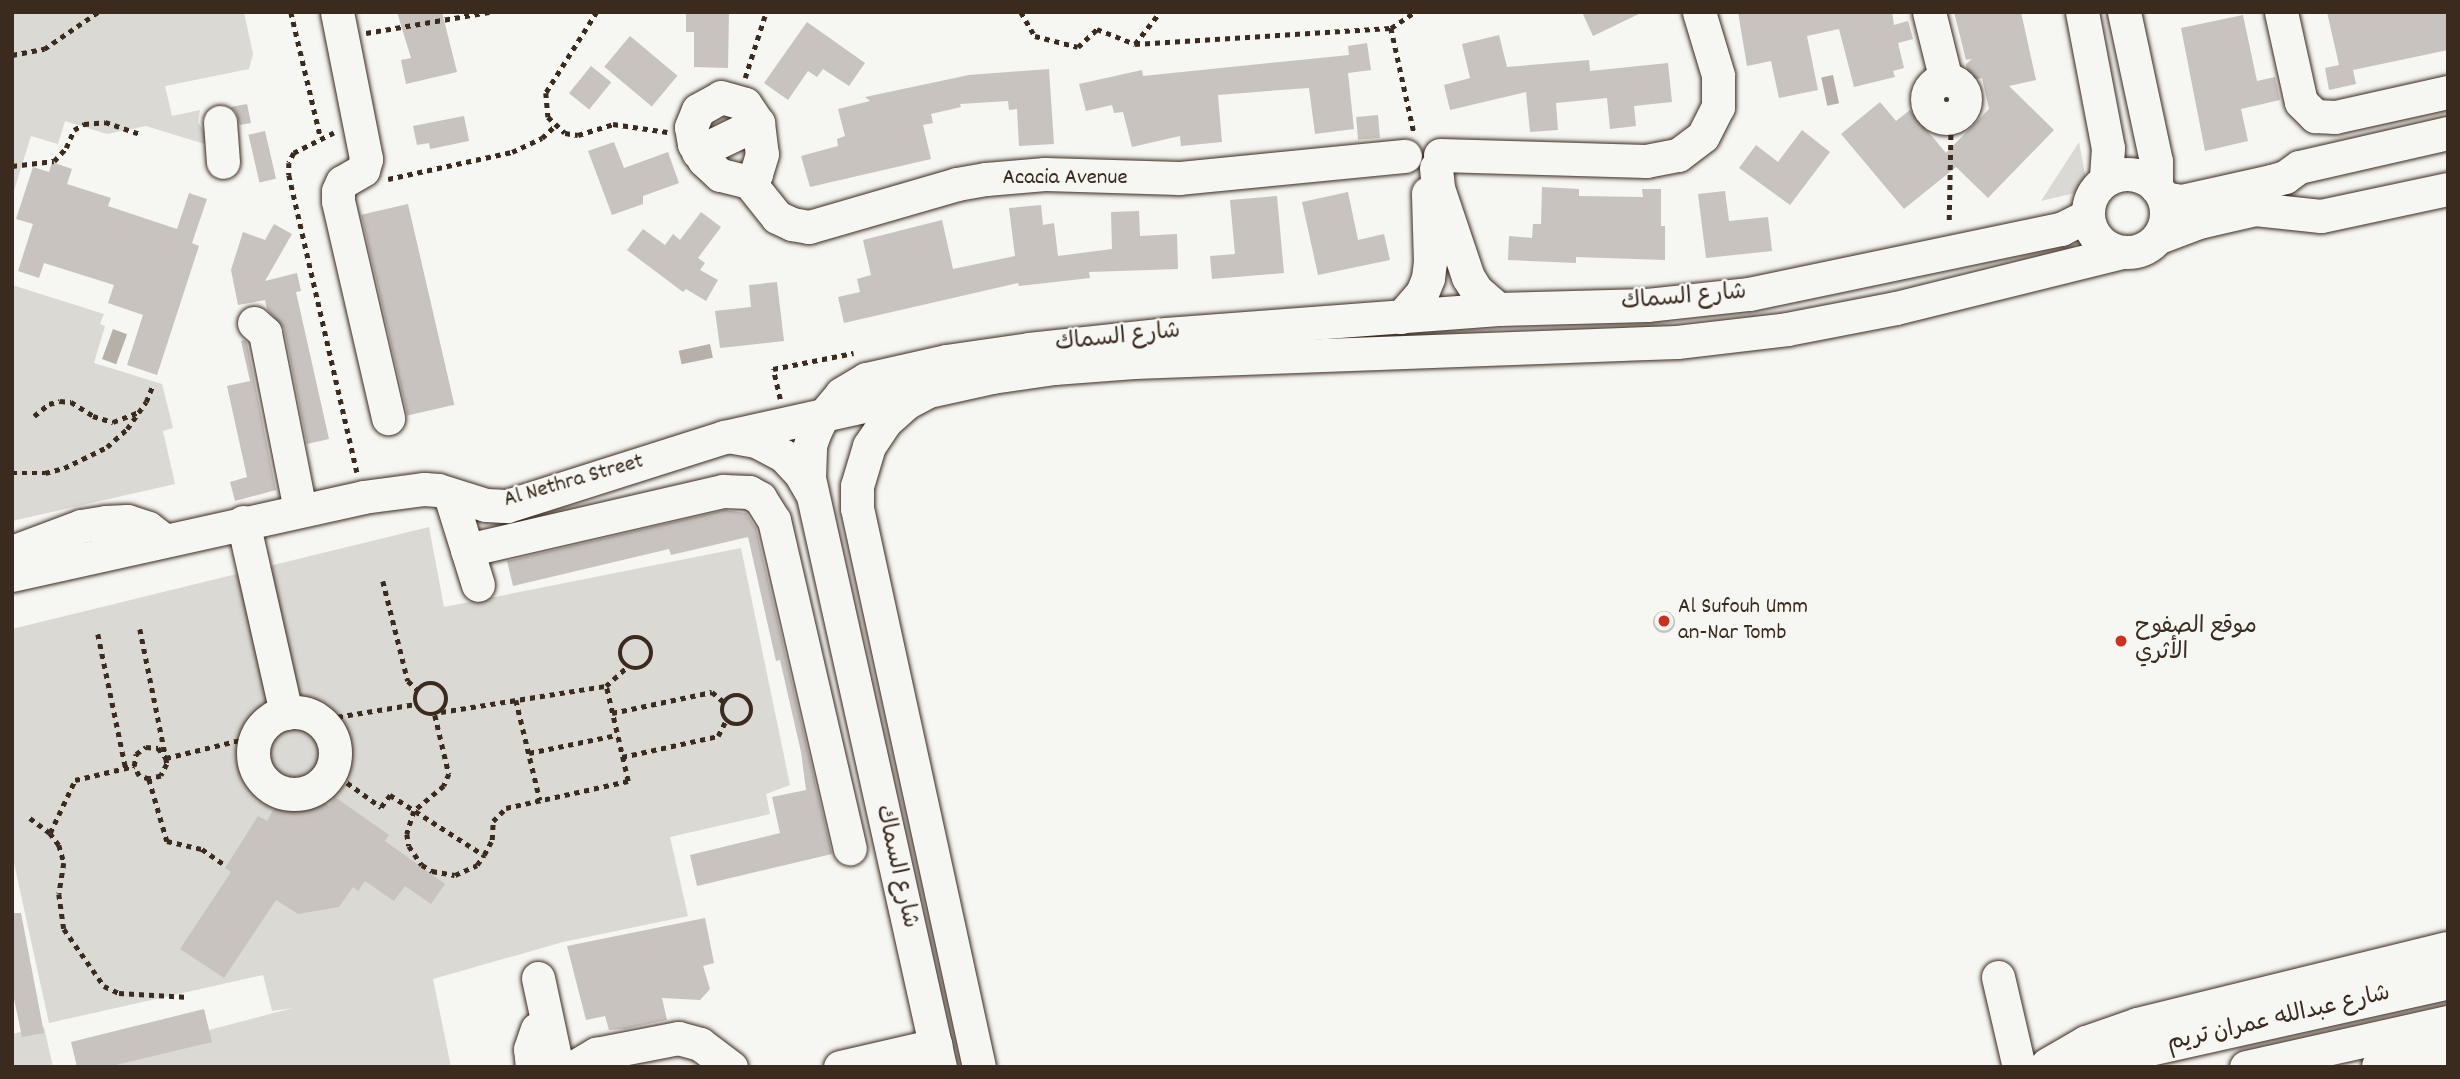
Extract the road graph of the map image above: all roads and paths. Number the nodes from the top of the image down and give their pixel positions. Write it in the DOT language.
graph roads {
  1 [pos="98,12"];
  2 [pos="291,12"];
  3 [pos="489,12"];
  4 [pos="597,12"];
  5 [pos="766,12"];
  6 [pos="1021,12"];
  7 [pos="1160,12"];
  8 [pos="1415,12"];
  9 [pos="1699,12"];
  10 [pos="1929,12"];
  11 [pos="2082,12"];
  12 [pos="2124,12"];
  13 [pos="2281,12"];
  14 [pos="340,24"];
  15 [pos="1391,28"];
  16 [pos="1135,44"];
  17 [pos="12,55"];
  18 [pos="2448,92"];
  19 [pos="748,111"];
  20 [pos="1951,118"];
  21 [pos="220,121"];
  22 [pos="360,121"];
  23 [pos="555,126"];
  24 [pos="2448,133"];
  25 [pos="142,135"];
  26 [pos="321,139"];
  27 [pos="695,144"];
  28 [pos="1424,159"];
  29 [pos="223,162"];
  30 [pos="12,166"];
  31 [pos="363,170"];
  32 [pos="2106,180"];
  33 [pos="749,182"];
  34 [pos="2448,188"];
  35 [pos="2160,193"];
  36 [pos="2088,215"];
  37 [pos="1949,220"];
  38 [pos="2159,237"];
  39 [pos="2123,252"];
  40 [pos="1498,309"];
  41 [pos="1401,317"];
  42 [pos="254,323"];
  43 [pos="153,384"];
  44 [pos="929,391"];
  45 [pos="139,412"];
  46 [pos="34,416"];
  47 [pos="822,417"];
  48 [pos="388,418"];
  49 [pos="724,437"];
  50 [pos="12,473"];
  51 [pos="812,494"];
  52 [pos="450,495"];
  53 [pos="363,497"];
  54 [pos="300,510"];
  55 [pos="243,522"];
  56 [pos="165,541"];
  57 [pos="467,550"];
  58 [pos="12,552"];
  59 [pos="12,575"];
  60 [pos="383,581"];
  61 [pos="478,585"];
  62 [pos="140,629"];
  63 [pos="98,634"];
  64 [pos="627,667"];
  65 [pos="606,686"];
  66 [pos="418,690"];
  67 [pos="516,700"];
  68 [pos="724,702"];
  69 [pos="416,704"];
  70 [pos="441,712"];
  71 [pos="286,713"];
  72 [pos="612,713"];
  73 [pos="435,715"];
  74 [pos="318,720"];
  75 [pos="726,720"];
  76 [pos="617,734"];
  77 [pos="257,736"];
  78 [pos="528,753"];
  79 [pos="622,757"];
  80 [pos="166,758"];
  81 [pos="134,766"];
  82 [pos="126,769"];
  83 [pos="331,771"];
  84 [pos="149,779"];
  85 [pos="540,800"];
  86 [pos="414,811"];
  87 [pos="30,818"];
  88 [pos="50,833"];
  89 [pos="850,848"];
  90 [pos="484,855"];
  91 [pos="225,865"];
  92 [pos="2448,951"];
  93 [pos="1998,977"];
  94 [pos="538,978"];
  95 [pos="2448,982"];
  96 [pos="189,997"];
  97 [pos="2448,1021"];
  98 [pos="537,1030"];
  99 [pos="2448,1052"];
  100 [pos="937,1056"];
  101 [pos="859,1065"];
  102 [pos="531,1067"];
  103 [pos="557,1067"];
  104 [pos="574,1067"];
  105 [pos="731,1067"];
  106 [pos="979,1067"];
  107 [pos="2018,1067"];
  108 [pos="2049,1067"];
  109 [pos="2069,1067"];
  110 [pos="2246,1067"];
  111 [pos="2381,1067"];
  1 -- 17 [label="path"];
  2 -- 26 [label="path"];
  3 -- 14 [label="path"];
  4 -- 23 [label="path"];
  5 -- 19 [label="path"];
  6 -- 16 [label="path"];
  7 -- 16 [label="path"];
  8 -- 15 [label="path"];
  9 -- 28 [label="street, Acacia Avenue"];
  10 -- 20 [label="street"];
  11 -- 32 [label="street"];
  12 -- 35 [label="street"];
  13 -- 18 [label="street"];
  14 -- 22 [label="street"];
  15 -- 16 [label="path"];
  15 -- 28 [label="path"];
  19 -- 27 [label="street"];
  19 -- 33 [label="street"];
  20 -- 37 [label="path"];
  21 -- 29 [label="street"];
  22 -- 26 [label="path"];
  22 -- 31 [label="street"];
  23 -- 27 [label="path"];
  23 -- 31 [label="path"];
  24 -- 35 [label="street"];
  25 -- 30 [label="path"];
  26 -- 53 [label="path"];
  27 -- 33 [label="street"];
  28 -- 33 [label="street, Acacia Avenue"];
  28 -- 40 [label="street"];
  28 -- 41 [label="street"];
  31 -- 48 [label="street"];
  32 -- 35 [label="street"];
  32 -- 36 [label="street"];
  34 -- 38 [label="street, شارع السماك"];
  35 -- 38 [label="street"];
  36 -- 39 [label="street"];
  36 -- 40 [label="street, شارع السماك"];
  38 -- 39 [label="street, شارع السماك"];
  39 -- 44 [label="street, شارع السماك"];
  40 -- 41 [label="street, شارع السماك"];
  41 -- 47 [label="street, شارع السماك"];
  42 -- 54 [label="street"];
  43 -- 45 [label="path"];
  44 -- 47 [label="street, Al Nethra Street"];
  44 -- 106 [label="street, شارع السماك"];
  45 -- 46 [label="path"];
  45 -- 50 [label="path"];
  47 -- 49 [label="street, Al Nethra Street"];
  47 -- 51 [label="street, شارع السماك"];
  49 -- 51 [label="street"];
  49 -- 52 [label="street, Al Nethra Street"];
  51 -- 100 [label="street, شارع السماك"];
  52 -- 53 [label="street, Al Nethra Street"];
  52 -- 57 [label="street"];
  53 -- 54 [label="street, Al Nethra Street"];
  54 -- 55 [label="street, Al Nethra Street"];
  55 -- 56 [label="street, Al Nethra Street"];
  55 -- 71 [label="street"];
  56 -- 58 [label="street"];
  56 -- 59 [label="street, Al Nethra Street"];
  57 -- 61 [label="street"];
  57 -- 89 [label="street"];
  60 -- 66 [label="path"];
  62 -- 80 [label="path"];
  63 -- 82 [label="path"];
  64 -- 64 [label="path"];
  64 -- 65 [label="path"];
  65 -- 67 [label="path"];
  65 -- 72 [label="path"];
  66 -- 69 [label="path"];
  66 -- 70 [label="path"];
  67 -- 70 [label="path"];
  67 -- 78 [label="path"];
  68 -- 72 [label="path"];
  68 -- 75 [label="path"];
  68 -- 75 [label="path"];
  69 -- 73 [label="path"];
  69 -- 74 [label="path"];
  70 -- 73 [label="path"];
  71 -- 74 [label="street"];
  71 -- 77 [label="street"];
  72 -- 76 [label="path"];
  73 -- 86 [label="path"];
  74 -- 83 [label="street"];
  75 -- 79 [label="path"];
  76 -- 78 [label="path"];
  76 -- 79 [label="path"];
  77 -- 80 [label="path"];
  77 -- 83 [label="street"];
  78 -- 85 [label="path"];
  79 -- 85 [label="path"];
  80 -- 81 [label="path"];
  80 -- 84 [label="path"];
  81 -- 82 [label="path"];
  81 -- 84 [label="path"];
  82 -- 88 [label="path"];
  83 -- 86 [label="path"];
  84 -- 91 [label="path"];
  85 -- 90 [label="path"];
  86 -- 90 [label="path"];
  86 -- 90 [label="path"];
  87 -- 88 [label="path"];
  88 -- 96 [label="path"];
  92 -- 108 [label="main road"];
  93 -- 107 [label="street"];
  94 -- 103 [label="street"];
  95 -- 109 [label="street, شارع عبدالله عمران تريم"];
  97 -- 110 [label="street, شارع عبدالله عمران تريم"];
  98 -- 102 [label="street"];
  99 -- 111 [label="main road"];
  100 -- 101 [label="street"];
  104 -- 105 [label="street"];
}
